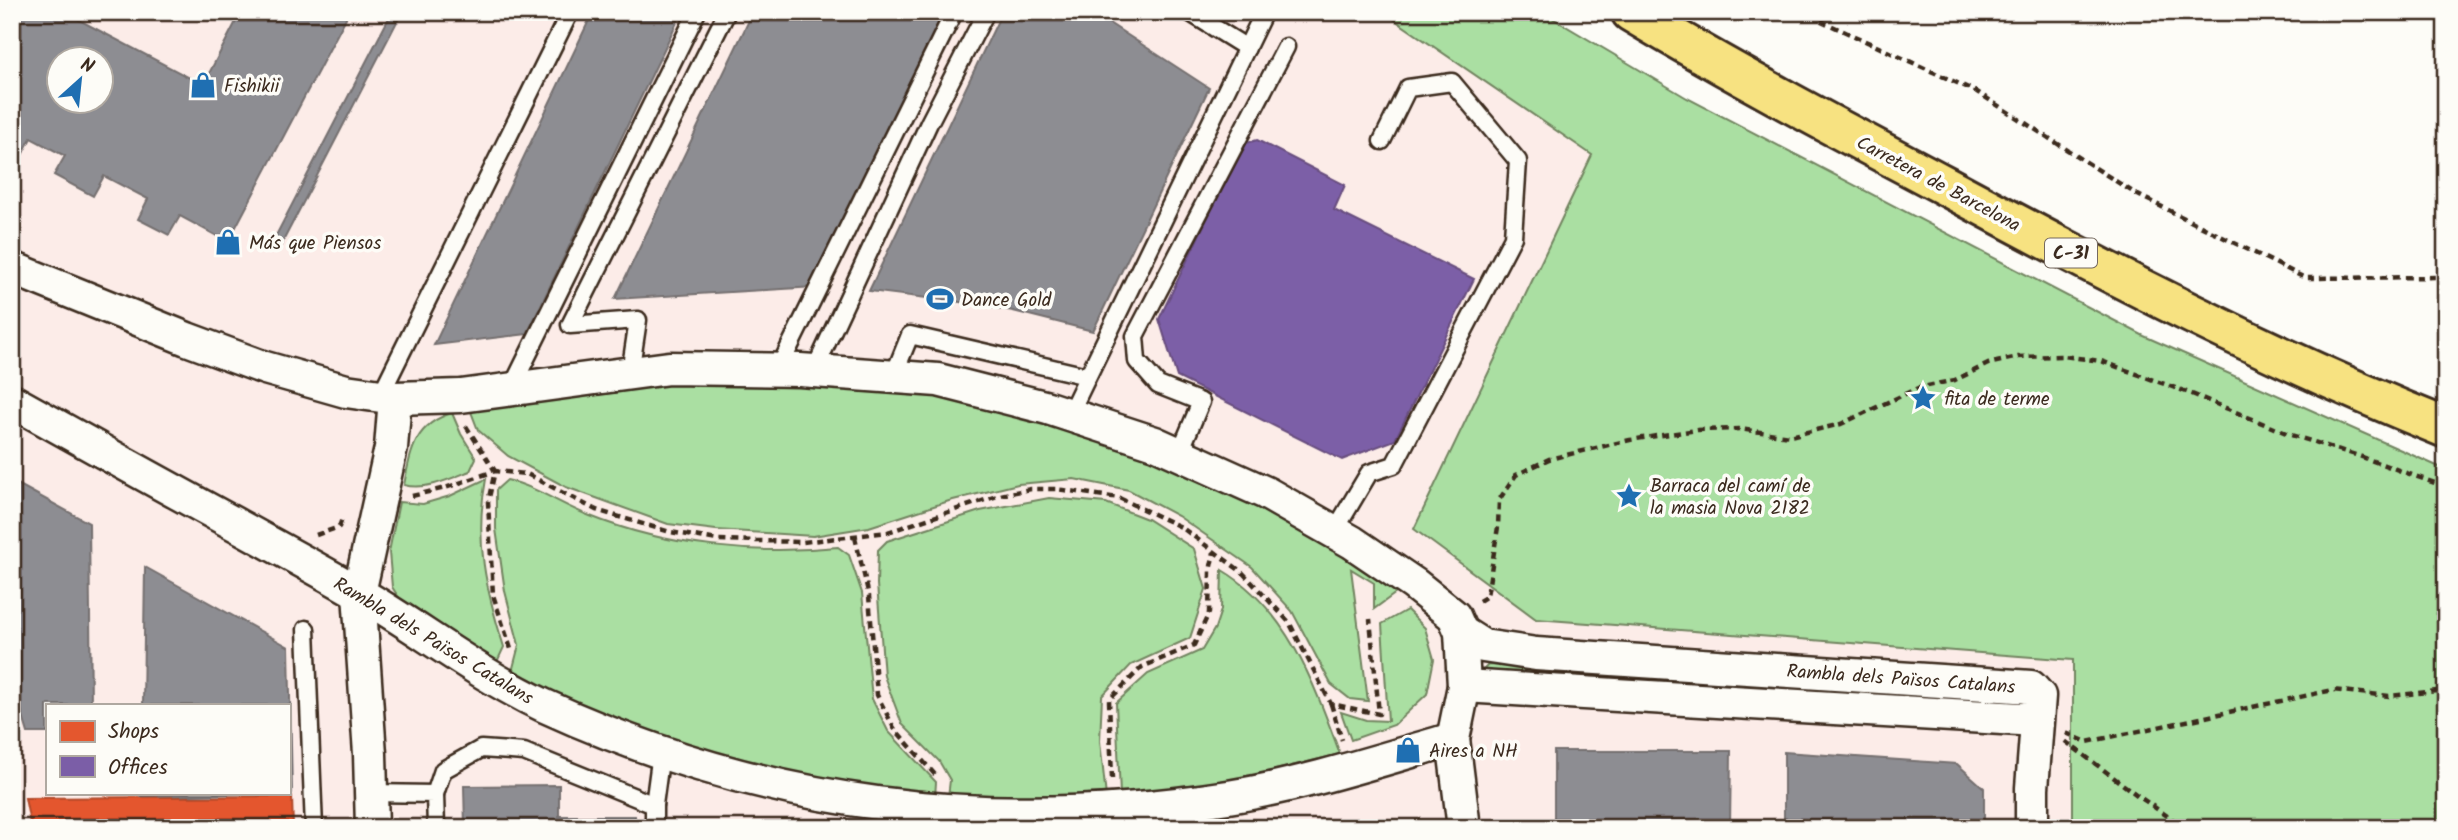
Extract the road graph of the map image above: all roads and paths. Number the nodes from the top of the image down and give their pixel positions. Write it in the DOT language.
graph roads {
  1 [pos="570,12"];
  2 [pos="697,12"];
  3 [pos="727,12"];
  4 [pos="954,12"];
  5 [pos="986,12"];
  6 [pos="1189,12"];
  7 [pos="1264,12"];
  8 [pos="1631,12"];
  9 [pos="1668,12"];
  10 [pos="1814,12"];
  11 [pos="1286,47"];
  12 [pos="1247,48"];
  13 [pos="1707,58"];
  14 [pos="1382,141"];
  15 [pos="12,268"];
  16 [pos="2446,277"];
  17 [pos="778,370"];
  18 [pos="814,371"];
  19 [pos="630,373"];
  20 [pos="1087,376"];
  21 [pos="893,377"];
  22 [pos="511,389"];
  23 [pos="388,397"];
  24 [pos="12,401"];
  25 [pos="1069,415"];
  26 [pos="462,420"];
  27 [pos="2446,428"];
  28 [pos="1179,454"];
  29 [pos="495,471"];
  30 [pos="2446,487"];
  31 [pos="412,496"];
  32 [pos="1334,531"];
  33 [pos="855,537"];
  34 [pos="1214,552"];
  35 [pos="359,593"];
  36 [pos="1370,619"];
  37 [pos="1457,624"];
  38 [pos="306,629"];
  39 [pos="510,649"];
  40 [pos="1464,686"];
  41 [pos="2446,690"];
  42 [pos="1331,704"];
  43 [pos="2036,720"];
  44 [pos="1453,739"];
  45 [pos="1344,745"];
  46 [pos="661,753"];
  47 [pos="1112,782"];
  48 [pos="943,783"];
  49 [pos="370,793"];
  50 [pos="435,794"];
  51 [pos="653,805"];
  52 [pos="1023,821"];
  53 [pos="314,828"];
  54 [pos="372,828"];
  55 [pos="436,828"];
  56 [pos="654,828"];
  57 [pos="1464,828"];
  58 [pos="2032,828"];
  59 [pos="2185,828"];
  1 -- 23 [label="lane"];
  2 -- 22 [label="lane"];
  3 -- 19 [label="lane"];
  4 -- 17 [label="lane"];
  5 -- 18 [label="lane"];
  6 -- 12 [label="lane"];
  7 -- 12 [label="lane"];
  8 -- 13 [label="highway, Carretera de Barcelona / C-31"];
  9 -- 13 [label="highway"];
  10 -- 16 [label="path"];
  11 -- 28 [label="lane"];
  12 -- 20 [label="lane"];
  13 -- 27 [label="highway, Carretera de Barcelona / C-31"];
  14 -- 32 [label="lane"];
  15 -- 23 [label="street, Rambla dels Països Catalans"];
  17 -- 18 [label="street, Rambla dels Països Catalans"];
  17 -- 19 [label="street, Rambla dels Països Catalans"];
  18 -- 21 [label="street, Rambla dels Països Catalans"];
  19 -- 22 [label="street, Rambla dels Països Catalans"];
  20 -- 21 [label="lane"];
  20 -- 25 [label="lane"];
  21 -- 25 [label="street, Rambla dels Països Catalans"];
  22 -- 23 [label="street, Rambla dels Països Catalans"];
  23 -- 35 [label="street"];
  24 -- 35 [label="street, Rambla dels Països Catalans"];
  25 -- 28 [label="street, Rambla dels Països Catalans"];
  26 -- 29 [label="path"];
  28 -- 32 [label="street, Rambla dels Països Catalans"];
  29 -- 31 [label="path"];
  29 -- 33 [label="path"];
  29 -- 39 [label="path"];
  30 -- 37 [label="path"];
  32 -- 37 [label="street, Rambla dels Països Catalans"];
  33 -- 34 [label="path"];
  33 -- 48 [label="path"];
  34 -- 42 [label="path"];
  34 -- 47 [label="path"];
  35 -- 46 [label="street, Rambla dels Països Catalans"];
  35 -- 49 [label="street"];
  36 -- 42 [label="path"];
  37 -- 40 [label="street"];
  37 -- 43 [label="street, Rambla dels Països Catalans"];
  38 -- 53 [label="lane"];
  40 -- 43 [label="street, Rambla dels Països Catalans"];
  40 -- 44 [label="street"];
  41 -- 43 [label="path"];
  42 -- 45 [label="path"];
  43 -- 58 [label="street"];
  43 -- 59 [label="path"];
  44 -- 52 [label="street, Rambla dels Països Catalans"];
  44 -- 57 [label="street"];
  46 -- 51 [label="lane"];
  46 -- 52 [label="street, Rambla dels Països Catalans"];
  49 -- 50 [label="lane"];
  49 -- 54 [label="street"];
  50 -- 51 [label="lane"];
  50 -- 55 [label="lane"];
  51 -- 56 [label="lane"];
}
